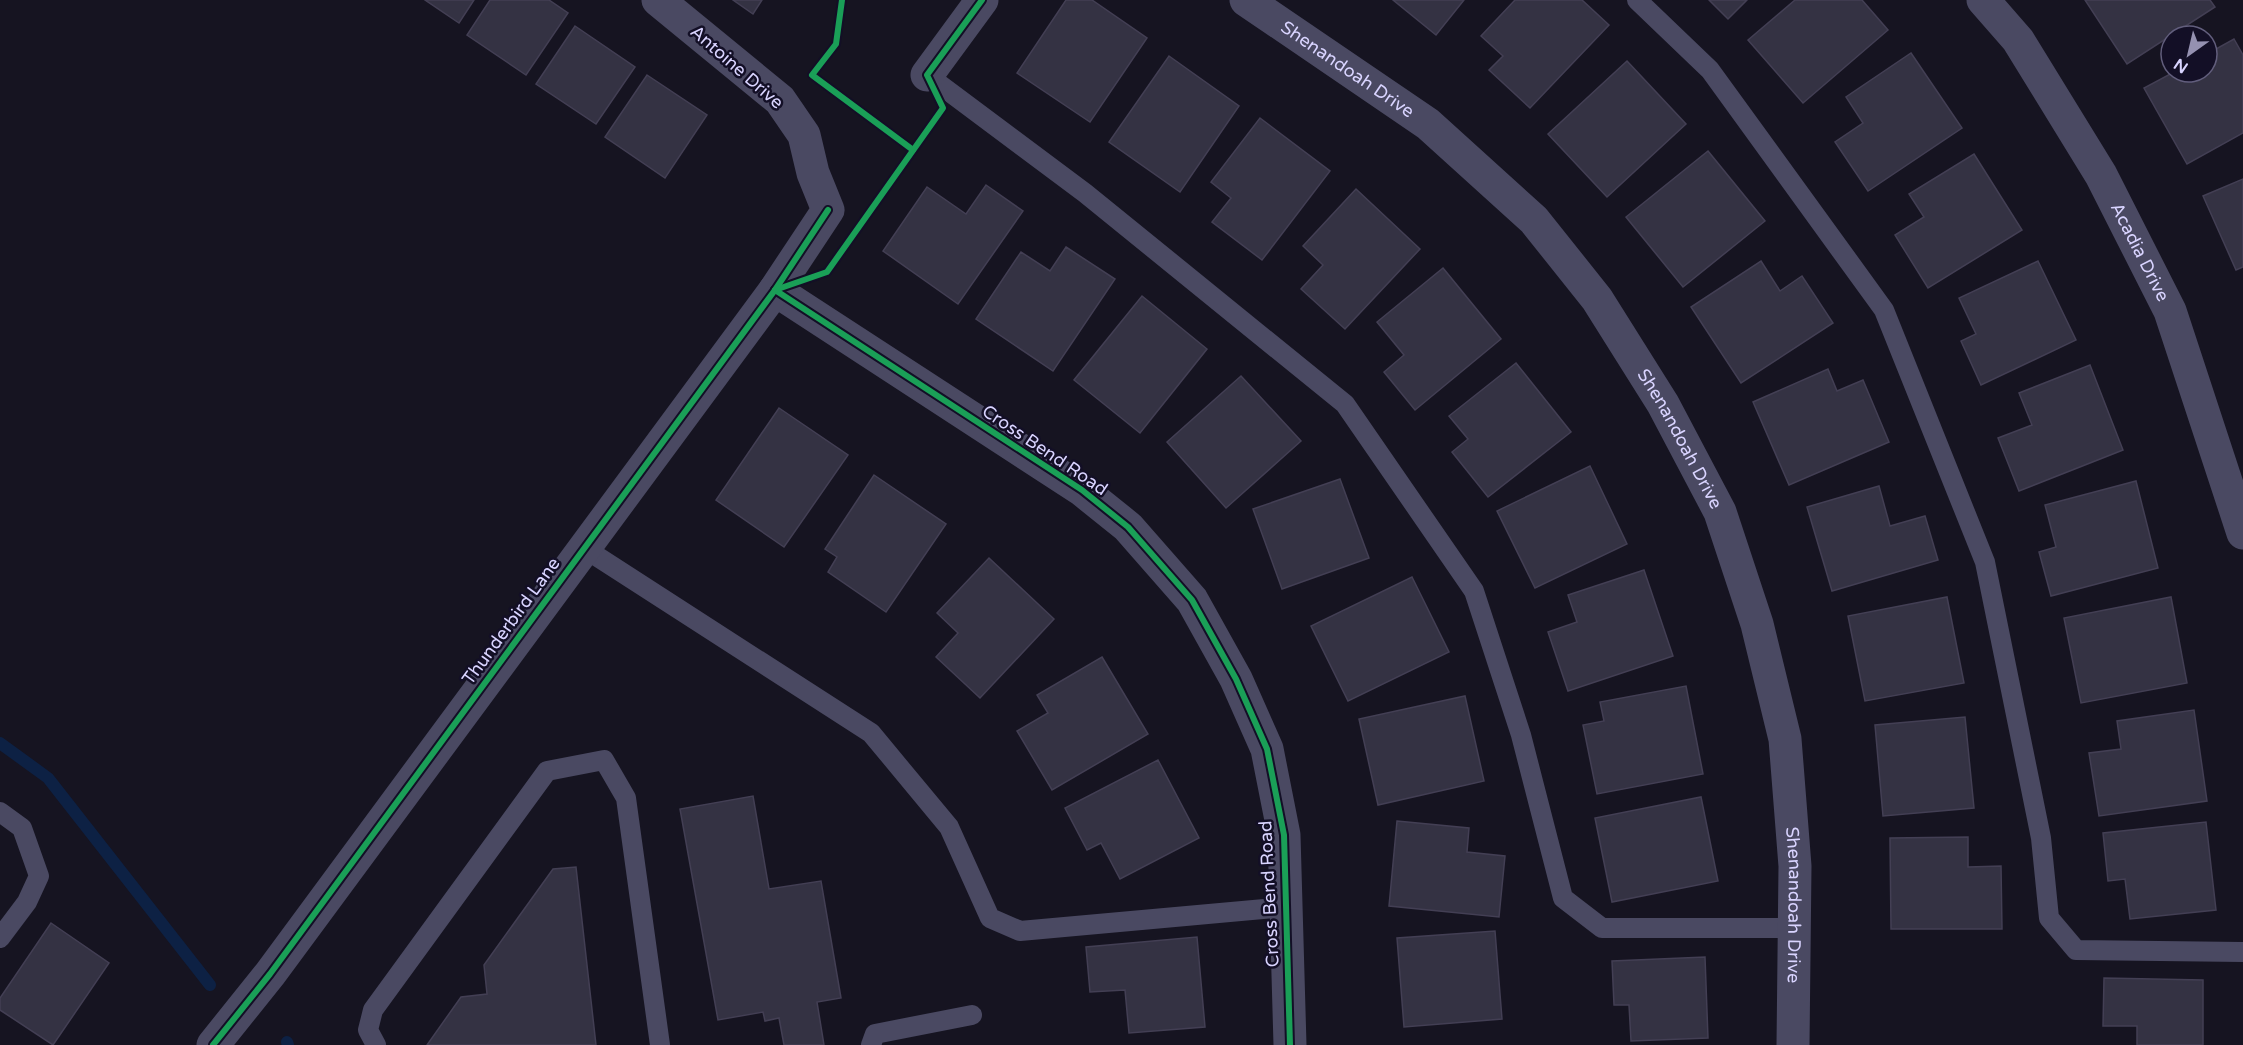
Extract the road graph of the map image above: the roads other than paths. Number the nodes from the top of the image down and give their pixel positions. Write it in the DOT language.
graph roads {
  1 [pos="658,0"];
  2 [pos="982,0"];
  3 [pos="1245,0"];
  4 [pos="1637,0"];
  5 [pos="1983,0"];
  6 [pos="927,75"];
  7 [pos="828,210"];
  8 [pos="775,290"];
  9 [pos="2243,533"];
  10 [pos="584,548"];
  11 [pos="0,812"];
  12 [pos="1286,907"];
  13 [pos="1794,928"];
  14 [pos="0,938"];
  15 [pos="2243,952"];
  16 [pos="972,1015"];
  17 [pos="213,1045"];
  18 [pos="376,1045"];
  19 [pos="660,1045"];
  20 [pos="871,1045"];
  21 [pos="1290,1045"];
  22 [pos="1793,1045"];
  1 -- 7 [label="street, Antoine Drive"];
  2 -- 6 [label="street"];
  3 -- 13 [label="street, Shenandoah Drive"];
  4 -- 15 [label="lane"];
  5 -- 9 [label="street, Acadia Drive"];
  6 -- 13 [label="lane"];
  7 -- 8 [label="street, Thunderbird Lane"];
  8 -- 10 [label="street, Thunderbird Lane"];
  8 -- 12 [label="street, Cross Bend Road"];
  10 -- 12 [label="lane"];
  10 -- 17 [label="street, Thunderbird Lane"];
  11 -- 14 [label="lane"];
  12 -- 21 [label="street, Cross Bend Road"];
  13 -- 22 [label="street, Shenandoah Drive"];
  16 -- 20 [label="lane"];
  18 -- 19 [label="lane"];
}
